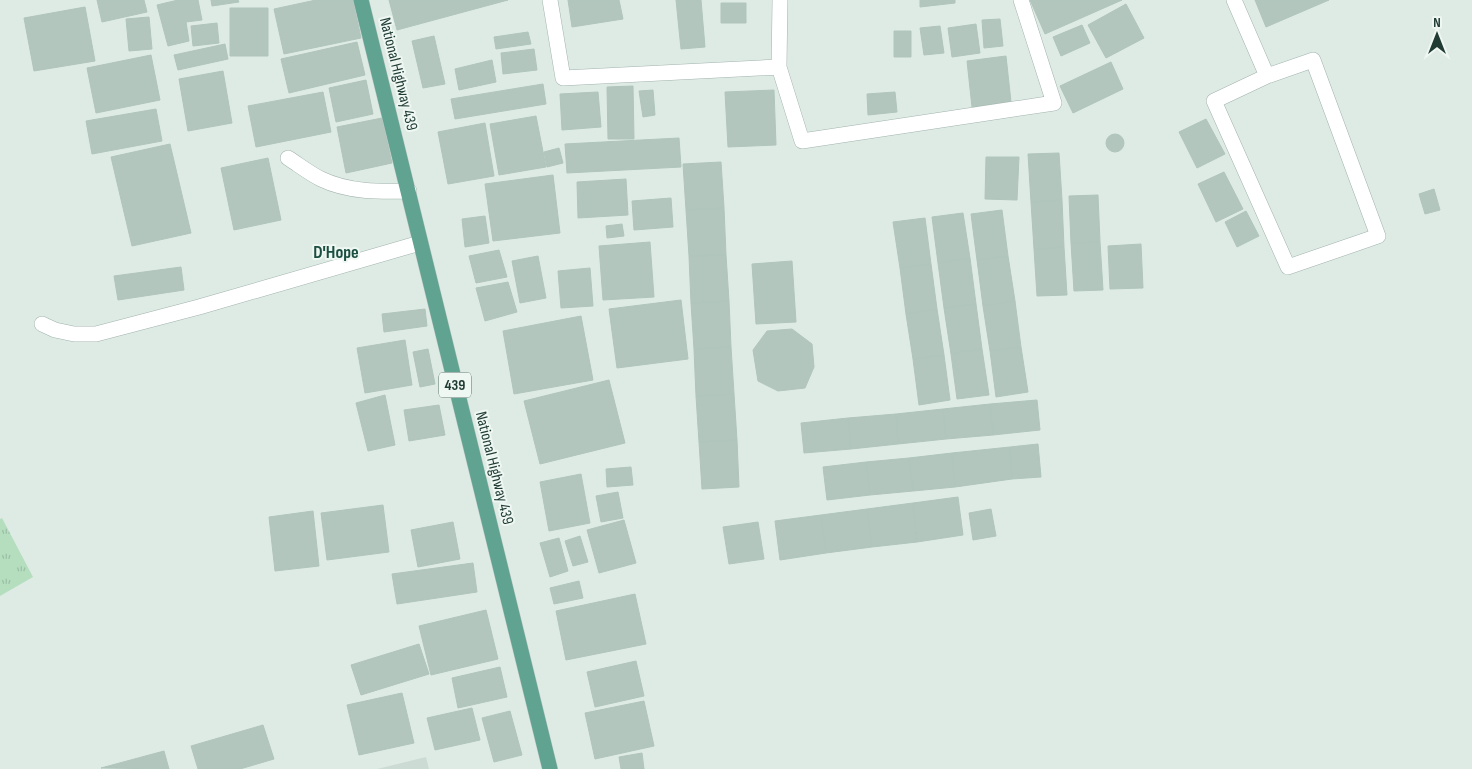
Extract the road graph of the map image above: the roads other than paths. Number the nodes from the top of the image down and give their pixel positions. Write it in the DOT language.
graph roads {
  1 [pos="361,0"];
  2 [pos="550,0"];
  3 [pos="780,0"];
  4 [pos="1021,0"];
  5 [pos="1234,0"];
  6 [pos="779,67"];
  7 [pos="1267,76"];
  8 [pos="288,158"];
  9 [pos="408,191"];
  10 [pos="420,243"];
  11 [pos="42,324"];
  12 [pos="550,769"];
  1 -- 9 [label="main road, National Highway 439 / 439"];
  2 -- 6 [label="street"];
  3 -- 6 [label="street"];
  4 -- 6 [label="street"];
  5 -- 7 [label="street"];
  7 -- 7 [label="street"];
  8 -- 9 [label="street"];
  9 -- 10 [label="main road, National Highway 439 / 439"];
  10 -- 11 [label="street"];
  10 -- 12 [label="main road, National Highway 439 / 439"];
}
